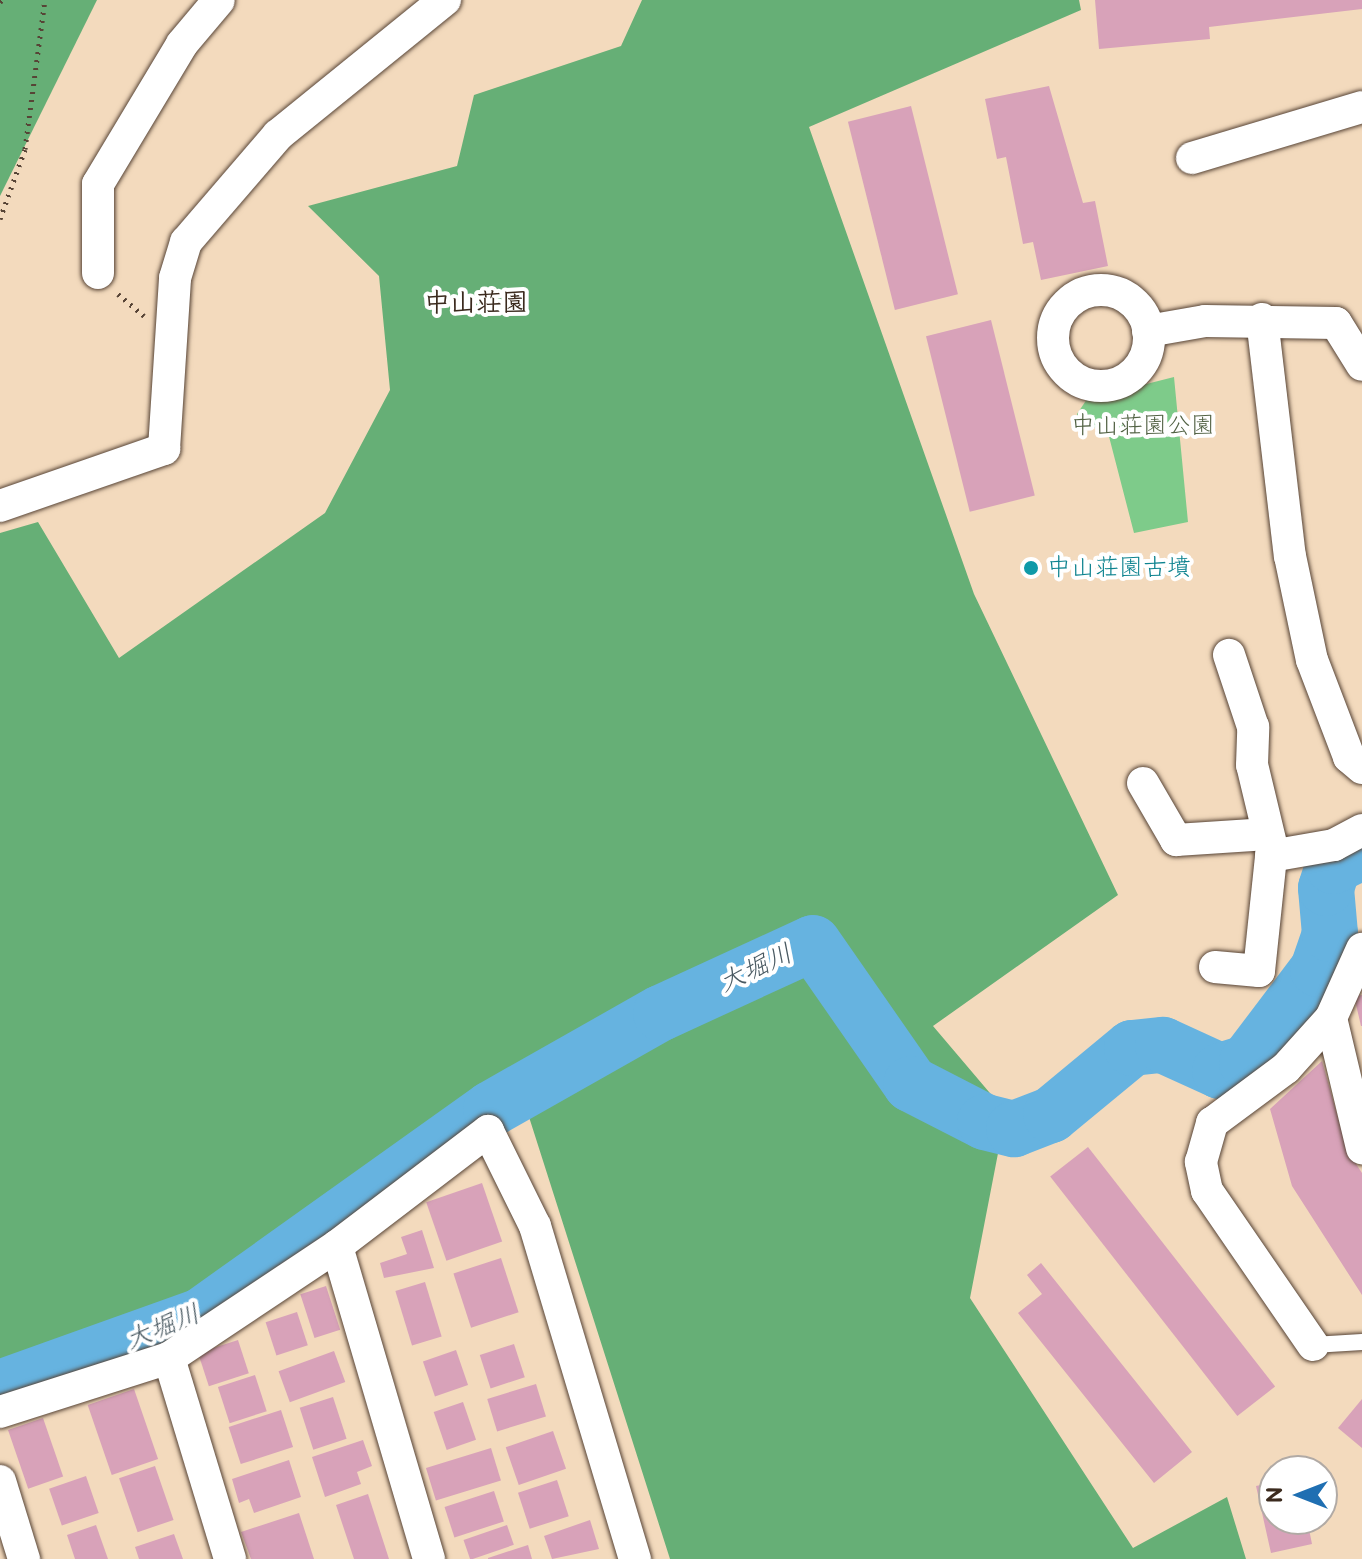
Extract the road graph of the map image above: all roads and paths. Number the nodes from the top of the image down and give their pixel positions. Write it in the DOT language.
graph roads {
  1 [pos="45,0"];
  2 [pos="219,0"];
  3 [pos="445,0"];
  4 [pos="1362,107"];
  5 [pos="1192,158"];
  6 [pos="0,219"];
  7 [pos="98,273"];
  8 [pos="1262,319"];
  9 [pos="1148,331"];
  10 [pos="176,336"];
  11 [pos="1362,365"];
  12 [pos="0,506"];
  13 [pos="1229,655"];
  14 [pos="1362,768"];
  15 [pos="1143,783"];
  16 [pos="1362,830"];
  17 [pos="1270,845"];
  18 [pos="1362,949"];
  19 [pos="1215,967"];
  20 [pos="1331,1018"];
  21 [pos="1362,1148"];
  22 [pos="337,1246"];
  23 [pos="1362,1342"];
  24 [pos="1313,1345"];
  25 [pos="169,1358"];
  26 [pos="0,1412"];
  27 [pos="0,1481"];
  28 [pos="24,1559"];
  29 [pos="230,1559"];
  30 [pos="429,1559"];
  31 [pos="635,1559"];
  1 -- 6 [label="path"];
  2 -- 7 [label="street"];
  3 -- 10 [label="street"];
  4 -- 5 [label="street"];
  7 -- 10 [label="path"];
  8 -- 9 [label="street"];
  8 -- 11 [label="street"];
  8 -- 14 [label="street"];
  10 -- 12 [label="street"];
  13 -- 17 [label="street"];
  15 -- 17 [label="street"];
  16 -- 17 [label="street"];
  17 -- 19 [label="street"];
  18 -- 20 [label="street"];
  20 -- 21 [label="street"];
  20 -- 24 [label="street"];
  22 -- 25 [label="street"];
  22 -- 30 [label="street"];
  22 -- 31 [label="street"];
  23 -- 24 [label="lane"];
  25 -- 26 [label="street"];
  25 -- 29 [label="street"];
  27 -- 28 [label="street"];
}
